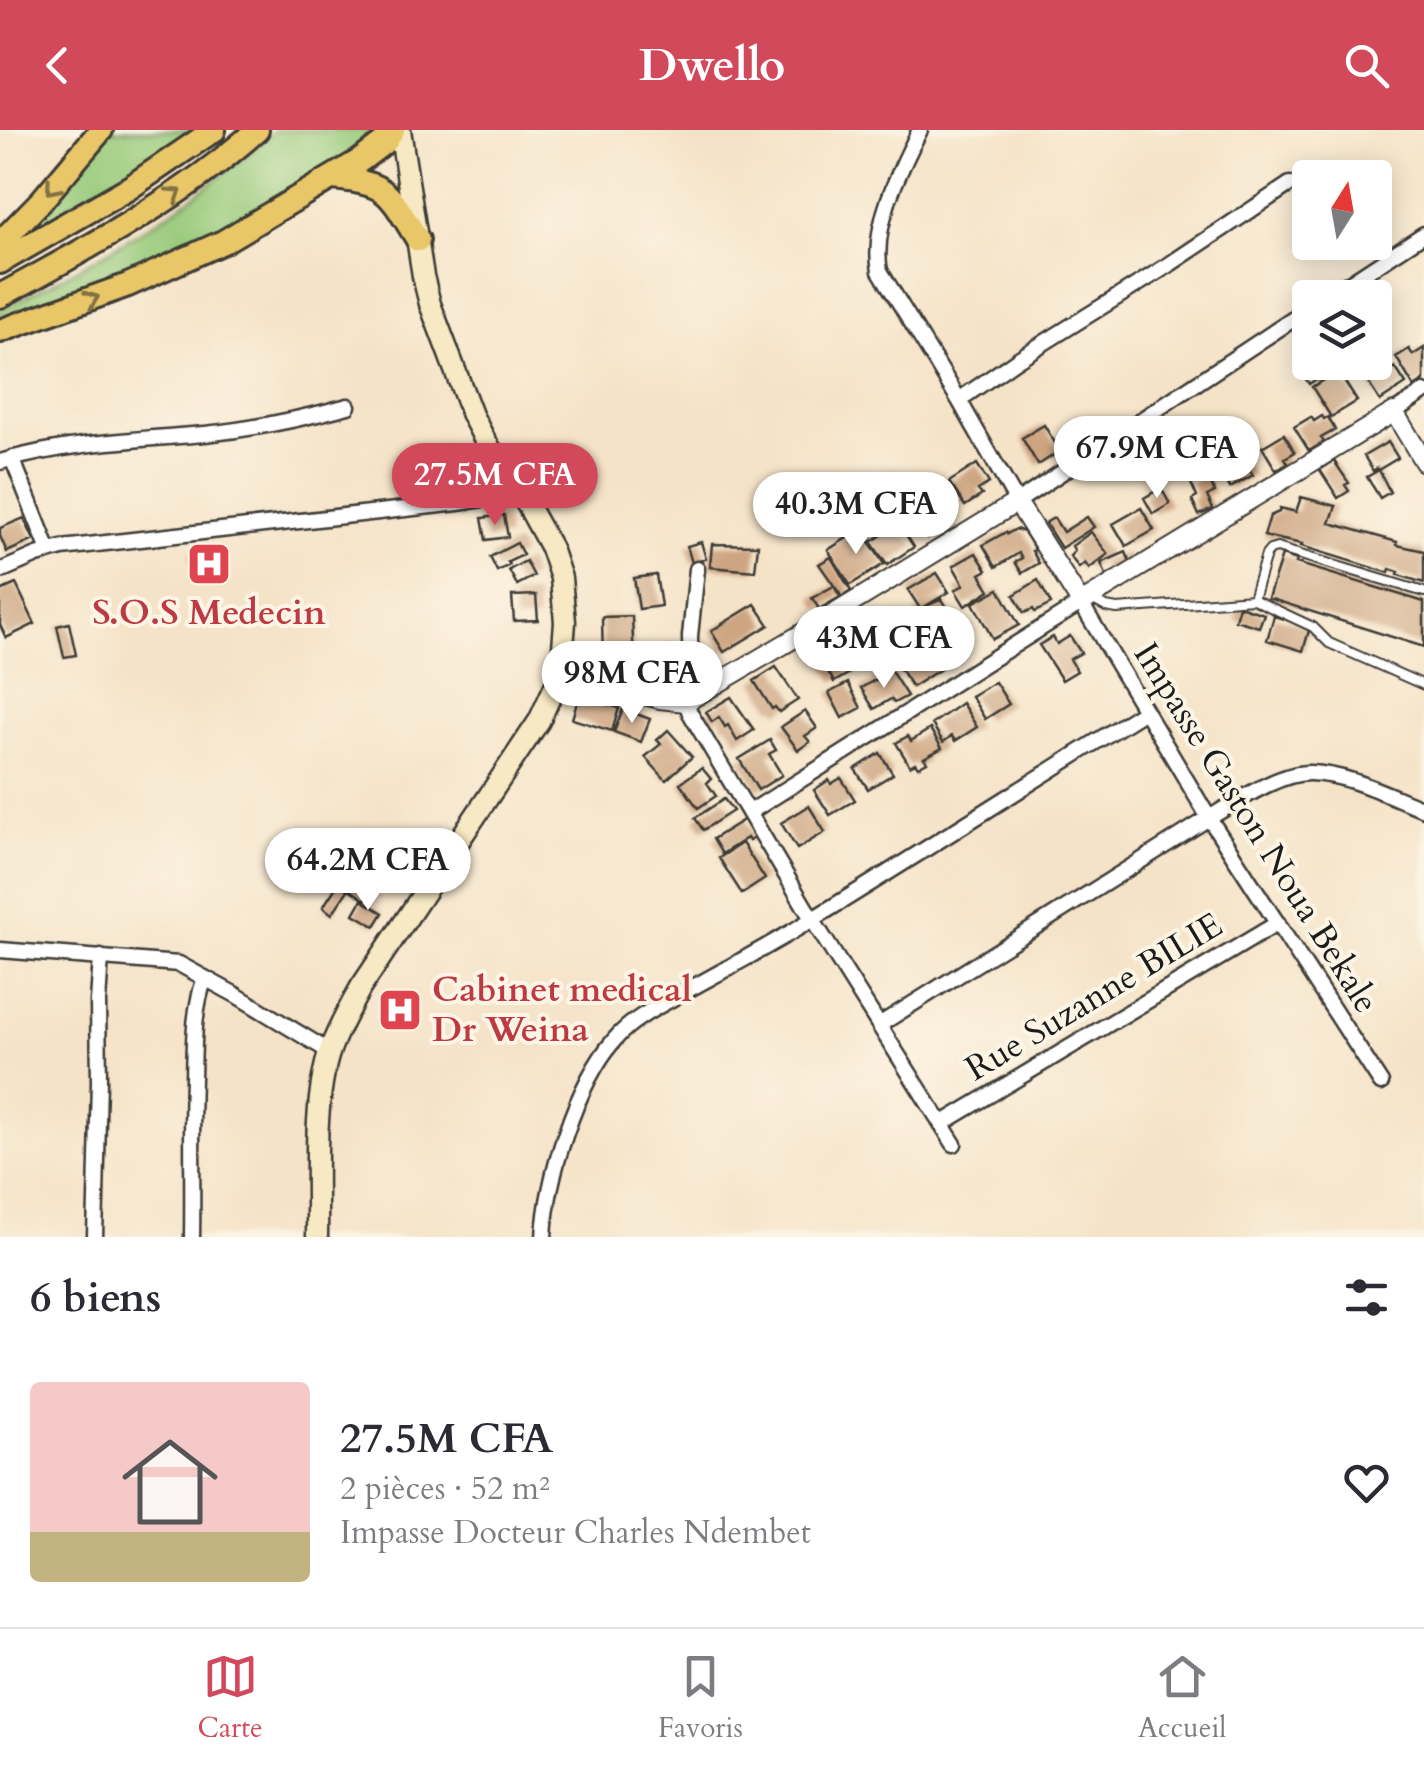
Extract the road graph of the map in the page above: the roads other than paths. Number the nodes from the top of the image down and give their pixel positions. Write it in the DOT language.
graph roads {
  1 [pos="101,130"];
  2 [pos="214,130"];
  3 [pos="257,130"];
  4 [pos="396,130"];
  5 [pos="920,130"];
  6 [pos="332,178"];
  7 [pos="1290,184"];
  8 [pos="1424,234"];
  9 [pos="418,240"];
  10 [pos="0,242"];
  11 [pos="0,262"];
  12 [pos="1354,280"];
  13 [pos="0,296"];
  14 [pos="1292,320"];
  15 [pos="0,331"];
  16 [pos="1424,392"];
  17 [pos="959,400"];
  18 [pos="348,406"];
  19 [pos="1394,412"];
  20 [pos="6,460"];
  21 [pos="1424,462"];
  22 [pos="520,493"];
  23 [pos="1017,502"];
  24 [pos="49,551"];
  25 [pos="696,569"];
  26 [pos="0,571"];
  27 [pos="1424,592"];
  28 [pos="1253,600"];
  29 [pos="1086,601"];
  30 [pos="561,672"];
  31 [pos="1424,685"];
  32 [pos="688,700"];
  33 [pos="1145,711"];
  34 [pos="1424,809"];
  35 [pos="750,812"];
  36 [pos="1209,818"];
  37 [pos="812,919"];
  38 [pos="1278,922"];
  39 [pos="0,950"];
  40 [pos="101,957"];
  41 [pos="205,978"];
  42 [pos="879,1025"];
  43 [pos="330,1052"];
  44 [pos="1381,1083"];
  45 [pos="941,1124"];
  46 [pos="954,1144"];
  47 [pos="95,1237"];
  48 [pos="192,1237"];
  49 [pos="317,1237"];
  50 [pos="544,1237"];
  1 -- 10 [label="main road, one-way"];
  2 -- 11 [label="main road"];
  13 -- 3 [label="main road, one-way"];
  4 -- 6 [label="main road"];
  4 -- 9 [label="main road"];
  5 -- 17 [label="street"];
  6 -- 9 [label="main road"];
  15 -- 6 [label="main road, one-way"];
  7 -- 17 [label="street"];
  8 -- 12 [label="street"];
  9 -- 22 [label="main road"];
  14 -- 23 [label="street"];
  16 -- 19 [label="street"];
  17 -- 23 [label="street"];
  18 -- 20 [label="street"];
  19 -- 21 [label="street"];
  19 -- 29 [label="street"];
  20 -- 24 [label="street"];
  22 -- 24 [label="street"];
  22 -- 30 [label="main road"];
  23 -- 29 [label="street"];
  23 -- 32 [label="street"];
  24 -- 26 [label="street"];
  25 -- 32 [label="street"];
  27 -- 28 [label="lane"];
  28 -- 29 [label="lane"];
  28 -- 31 [label="lane"];
  29 -- 33 [label="street, Impasse Gaston Noua Bekale"];
  29 -- 35 [label="street"];
  30 -- 32 [label="street"];
  30 -- 43 [label="main road"];
  32 -- 35 [label="street"];
  33 -- 36 [label="street, Impasse Gaston Noua Bekale"];
  33 -- 37 [label="street"];
  34 -- 36 [label="street"];
  35 -- 37 [label="street"];
  36 -- 38 [label="street, Impasse Gaston Noua Bekale"];
  36 -- 42 [label="street"];
  37 -- 42 [label="street"];
  37 -- 50 [label="street"];
  38 -- 44 [label="street, Impasse Gaston Noua Bekale"];
  38 -- 45 [label="street, Rue Suzanne BILIE"];
  39 -- 40 [label="street"];
  40 -- 41 [label="street"];
  40 -- 47 [label="street"];
  41 -- 43 [label="street"];
  41 -- 48 [label="street"];
  42 -- 45 [label="street"];
  43 -- 49 [label="main road"];
  45 -- 46 [label="street"];
}
